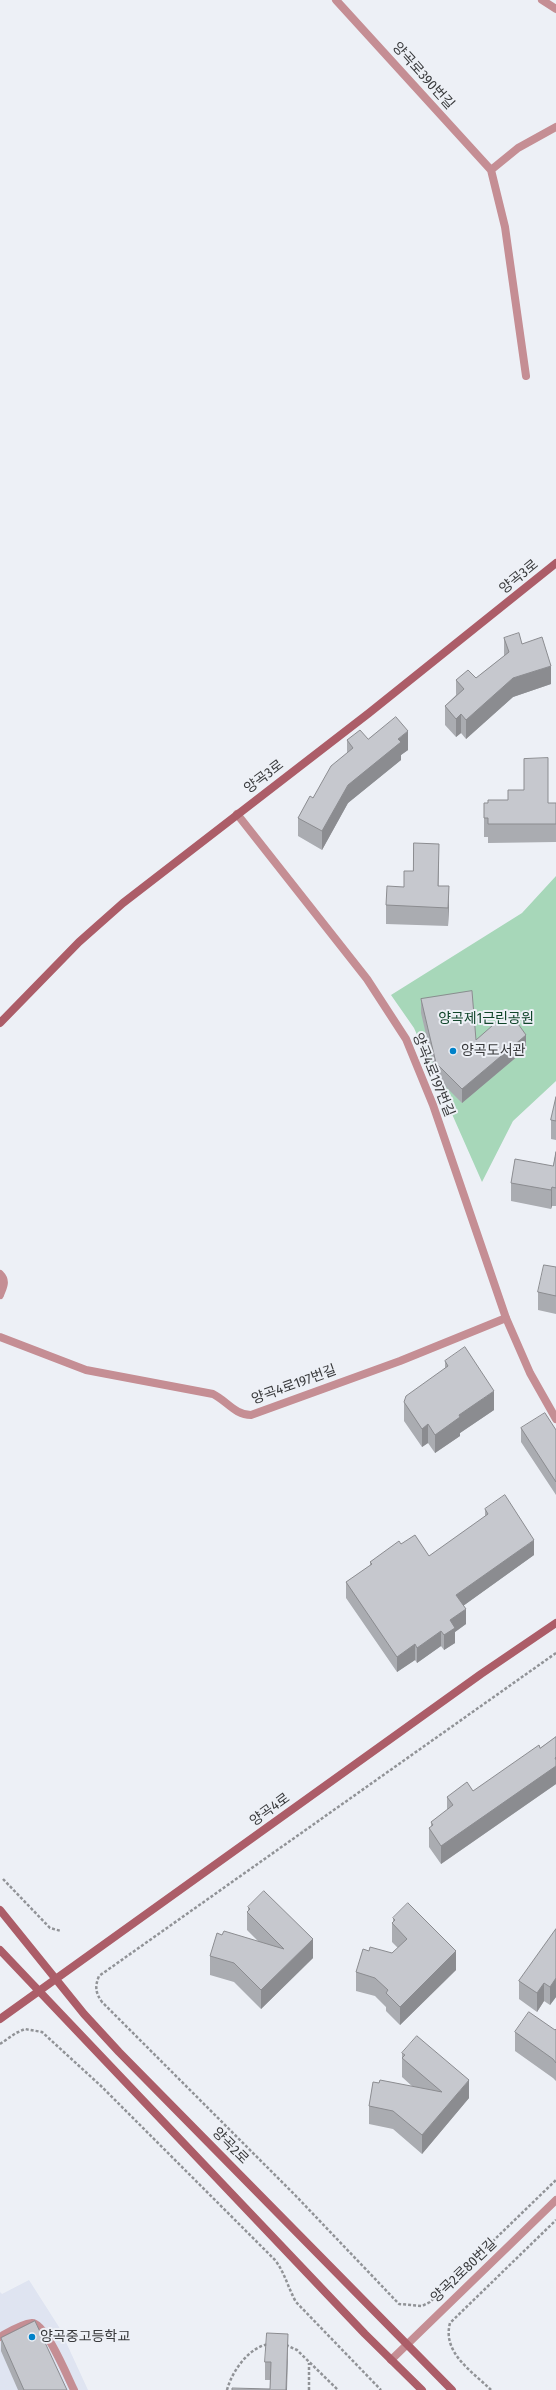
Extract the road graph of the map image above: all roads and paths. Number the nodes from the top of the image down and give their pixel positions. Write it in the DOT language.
graph roads {
  1 [pos="336,0"];
  2 [pos="542,0"];
  3 [pos="556,9"];
  4 [pos="556,127"];
  5 [pos="491,170"];
  6 [pos="526,376"];
  7 [pos="556,563"];
  8 [pos="237,814"];
  9 [pos="0,1024"];
  10 [pos="0,1274"];
  11 [pos="0,1295"];
  12 [pos="506,1318"];
  13 [pos="0,1337"];
  14 [pos="556,1419"];
  15 [pos="556,1623"];
  16 [pos="556,1653"];
  17 [pos="4,1879"];
  18 [pos="0,1910"];
  19 [pos="61,1931"];
  20 [pos="0,1950"];
  21 [pos="56,1977"];
  22 [pos="37,1991"];
  23 [pos="0,2019"];
  24 [pos="0,2044"];
  25 [pos="556,2180"];
  26 [pos="556,2200"];
  27 [pos="556,2220"];
  28 [pos="0,2337"];
  29 [pos="271,2343"];
  30 [pos="281,2344"];
  31 [pos="406,2346"];
  32 [pos="391,2360"];
  33 [pos="309,2362"];
  34 [pos="74,2390"];
  35 [pos="227,2390"];
  36 [pos="309,2390"];
  37 [pos="338,2390"];
  38 [pos="381,2390"];
  39 [pos="422,2390"];
  40 [pos="452,2390"];
  41 [pos="491,2390"];
  1 -- 5 [label="street, 양곡로390번길"];
  2 -- 3 [label="street"];
  4 -- 5 [label="street"];
  5 -- 6 [label="street, 양곡로390번길"];
  7 -- 8 [label="street, 양곡3로"];
  8 -- 9 [label="street, 양곡3로"];
  8 -- 12 [label="street, 양곡4로197번길"];
  10 -- 11 [label="street"];
  12 -- 13 [label="street, 양곡4로197번길"];
  12 -- 14 [label="street, 양곡4로197번길"];
  15 -- 21 [label="street, 양곡4로"];
  16 -- 25 [label="path"];
  17 -- 19 [label="path"];
  18 -- 21 [label="street, 양곡2로"];
  20 -- 22 [label="street"];
  21 -- 22 [label="street, 양곡4로"];
  21 -- 31 [label="street, 양곡2로"];
  22 -- 23 [label="street, 양곡4로"];
  22 -- 32 [label="street"];
  24 -- 38 [label="path"];
  26 -- 31 [label="street, 양곡2로80번길"];
  27 -- 41 [label="path"];
  28 -- 34 [label="street"];
  29 -- 35 [label="path"];
  30 -- 33 [label="path"];
  31 -- 32 [label="street, 양곡2로80번길"];
  31 -- 40 [label="street, 양곡2로"];
  32 -- 39 [label="street"];
  33 -- 36 [label="path"];
  33 -- 37 [label="path"];
}
